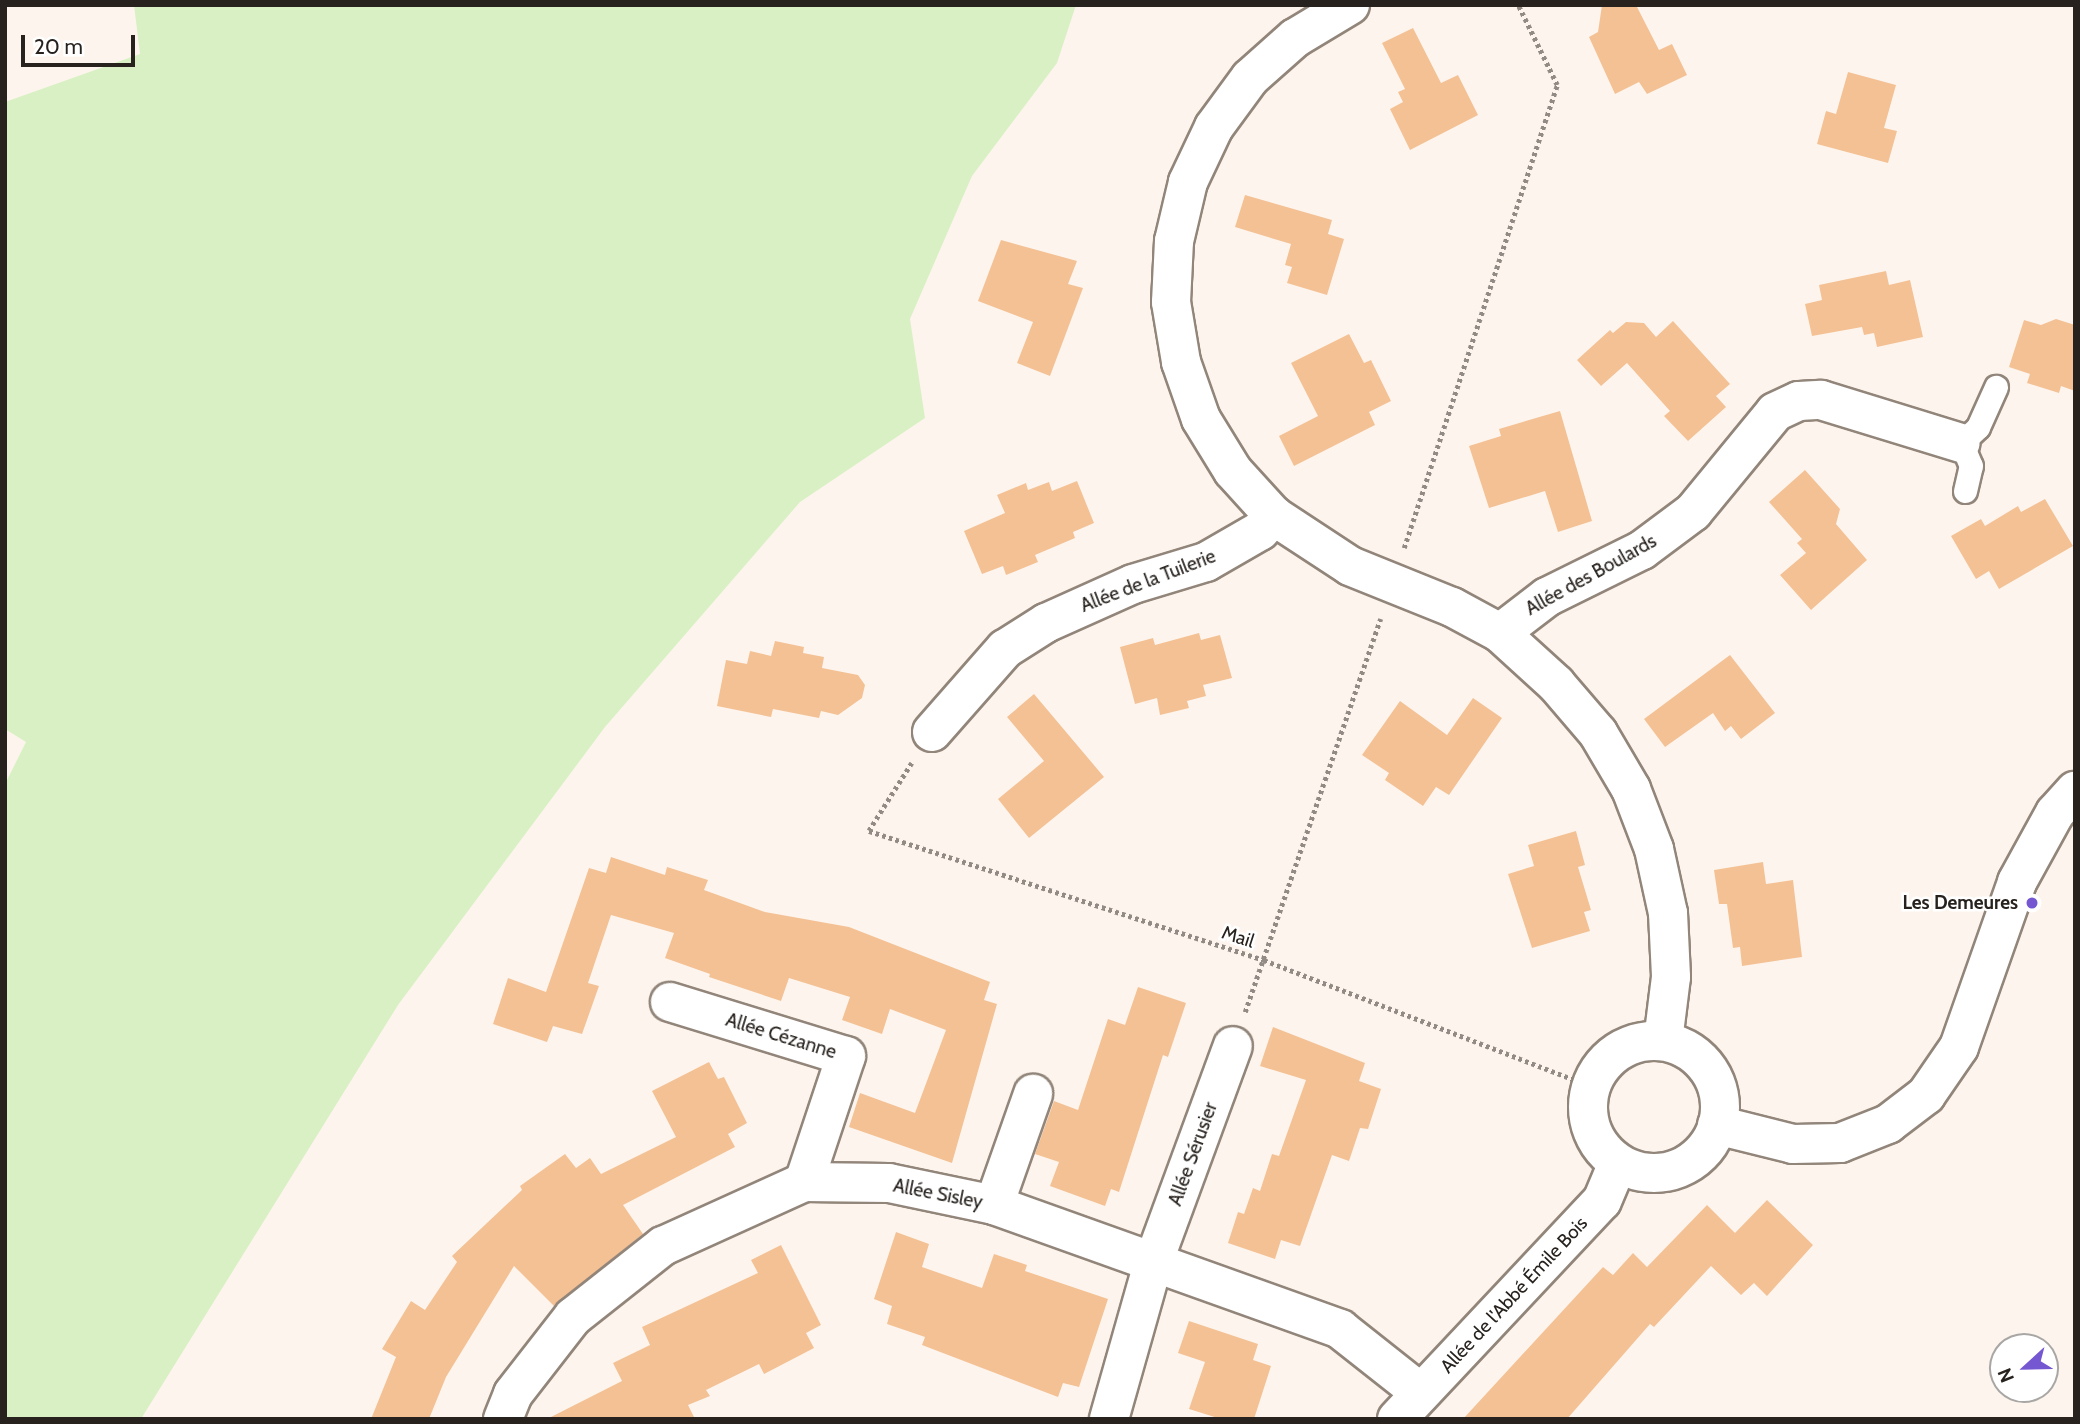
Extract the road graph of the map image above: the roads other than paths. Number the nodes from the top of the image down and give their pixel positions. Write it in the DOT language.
graph roads {
  1 [pos="1350,5"];
  2 [pos="1996,387"];
  3 [pos="1961,443"];
  4 [pos="1965,491"];
  5 [pos="1274,516"];
  6 [pos="1500,633"];
  7 [pos="932,732"];
  8 [pos="2075,791"];
  9 [pos="670,1002"];
  10 [pos="1663,1041"];
  11 [pos="1233,1045"];
  12 [pos="1033,1094"];
  13 [pos="1717,1125"];
  14 [pos="1618,1163"];
  15 [pos="804,1182"];
  16 [pos="994,1205"];
  17 [pos="1153,1263"];
  18 [pos="1409,1406"];
  19 [pos="503,1419"];
  20 [pos="1109,1419"];
  1 -- 5 [label="street"];
  2 -- 3 [label="lane"];
  3 -- 4 [label="lane"];
  3 -- 6 [label="street, Allée des Boulards"];
  5 -- 6 [label="street"];
  5 -- 7 [label="street, Allée de la Tuilerie"];
  6 -- 10 [label="street"];
  8 -- 13 [label="street"];
  9 -- 15 [label="street, Allée Cézanne"];
  10 -- 13 [label="street"];
  10 -- 14 [label="street"];
  11 -- 17 [label="street, Allée Sérusier"];
  12 -- 16 [label="street"];
  13 -- 14 [label="street"];
  14 -- 18 [label="street, Allée de l'Abbé Émile Bois"];
  15 -- 16 [label="street, Allée Sisley"];
  15 -- 19 [label="street, Allée Sisley"];
  16 -- 17 [label="street, Allée Sisley"];
  17 -- 18 [label="street, Allée Sisley"];
  17 -- 20 [label="street, Allée Sérusier"];
}
